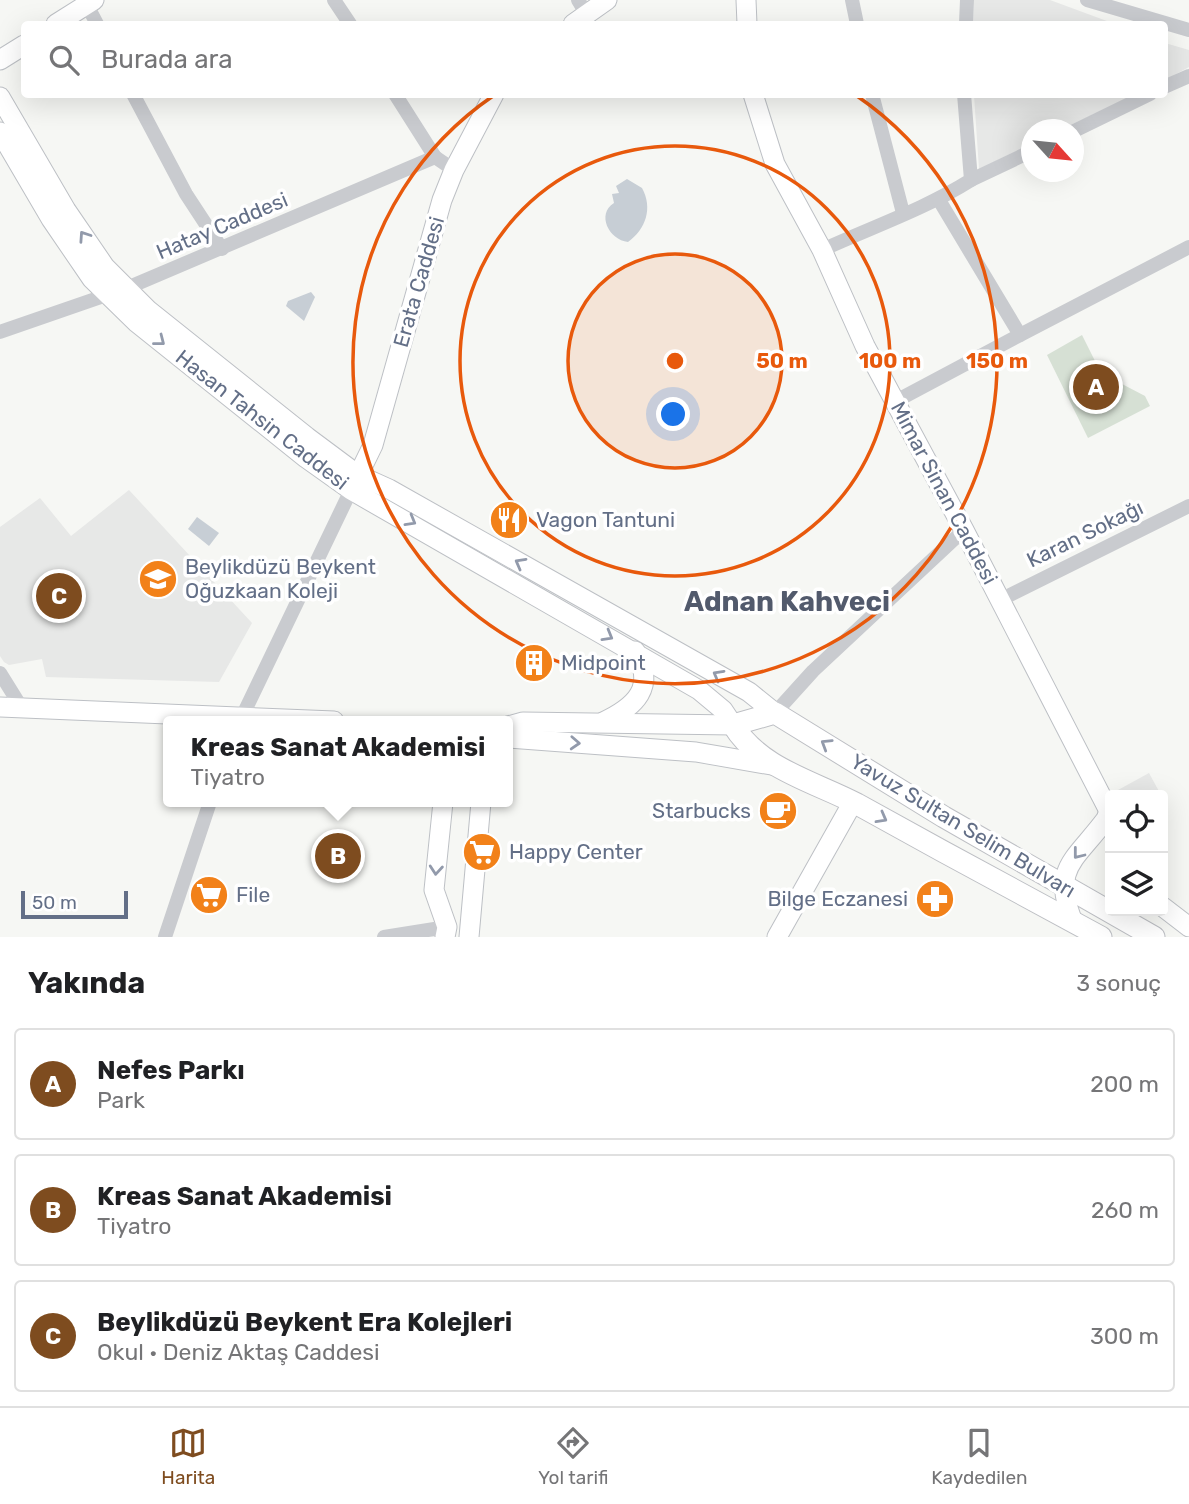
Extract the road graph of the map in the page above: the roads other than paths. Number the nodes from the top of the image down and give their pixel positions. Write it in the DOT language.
graph roads {
  1 [pos="334,0"];
  2 [pos="607,0"];
  3 [pos="746,0"];
  4 [pos="852,0"];
  5 [pos="967,0"];
  6 [pos="1087,0"];
  7 [pos="90,2"];
  8 [pos="579,12"];
  9 [pos="61,21"];
  10 [pos="96,21"];
  11 [pos="348,21"];
  12 [pos="747,21"];
  13 [pos="856,21"];
  14 [pos="965,21"];
  15 [pos="1158,21"];
  16 [pos="1168,24"];
  17 [pos="1189,30"];
  18 [pos="21,47"];
  19 [pos="0,60"];
  20 [pos="1189,76"];
  21 [pos="1168,85"];
  22 [pos="0,97"];
  23 [pos="135,98"];
  24 [pos="398,98"];
  25 [pos="492,98"];
  26 [pos="754,98"];
  27 [pos="873,98"];
  28 [pos="964,98"];
  29 [pos="1142,98"];
  30 [pos="1084,126"];
  31 [pos="0,132"];
  32 [pos="1021,156"];
  33 [pos="435,157"];
  34 [pos="454,170"];
  35 [pos="971,180"];
  36 [pos="939,200"];
  37 [pos="903,212"];
  38 [pos="1189,247"];
  39 [pos="222,249"];
  40 [pos="822,250"];
  41 [pos="118,292"];
  42 [pos="1,330"];
  43 [pos="1020,335"];
  44 [pos="896,401"];
  45 [pos="354,482"];
  46 [pos="1189,506"];
  47 [pos="964,530"];
  48 [pos="1000,600"];
  49 [pos="635,651"];
  50 [pos="0,673"];
  51 [pos="0,707"];
  52 [pos="23,710"];
  53 [pos="775,713"];
  54 [pos="168,716"];
  55 [pos="242,716"];
  56 [pos="601,723"];
  57 [pos="513,725"];
  58 [pos="733,725"];
  59 [pos="513,738"];
  60 [pos="777,766"];
  61 [pos="853,802"];
  62 [pos="208,807"];
  63 [pos="442,807"];
  64 [pos="481,807"];
  65 [pos="1105,815"];
  66 [pos="1105,821"];
  67 [pos="1063,886"];
  68 [pos="1168,911"];
  69 [pos="1073,922"];
  70 [pos="1189,927"];
  71 [pos="470,931"];
  72 [pos="446,932"];
  73 [pos="165,937"];
  74 [pos="384,937"];
  75 [pos="778,937"];
  76 [pos="1101,937"];
  77 [pos="1154,937"];
  1 -- 11 [label="street"];
  2 -- 8 [label="street"];
  3 -- 12 [label="street"];
  4 -- 13 [label="street"];
  5 -- 14 [label="street"];
  6 -- 15 [label="street"];
  7 -- 9 [label="street"];
  7 -- 10 [label="street"];
  16 -- 17 [label="street"];
  18 -- 19 [label="street"];
  20 -- 21 [label="street"];
  41 -- 22 [label="street, Hasan Tahsin Caddesi, one-way"];
  23 -- 39 [label="street"];
  24 -- 33 [label="street"];
  25 -- 34 [label="street, Erata Caddesi"];
  26 -- 40 [label="street, Mimar Sinan Caddesi"];
  27 -- 37 [label="street"];
  28 -- 35 [label="street"];
  29 -- 30 [label="street"];
  31 -- 41 [label="street, Hasan Tahsin Caddesi"];
  32 -- 35 [label="street"];
  33 -- 34 [label="street"];
  33 -- 39 [label="street, Hatay Caddesi"];
  34 -- 45 [label="street, Erata Caddesi"];
  35 -- 36 [label="street"];
  36 -- 37 [label="street"];
  36 -- 43 [label="street"];
  37 -- 40 [label="street"];
  38 -- 43 [label="street"];
  39 -- 41 [label="street, Hatay Caddesi"];
  40 -- 44 [label="street, Mimar Sinan Caddesi"];
  41 -- 42 [label="street, Hatay Caddesi"];
  41 -- 45 [label="street, Hasan Tahsin Caddesi"];
  43 -- 44 [label="street"];
  44 -- 47 [label="street, Mimar Sinan Caddesi"];
  45 -- 49 [label="street, Hasan Tahsin Caddesi, one-way"];
  53 -- 45 [label="street, one-way"];
  45 -- 55 [label="street"];
  46 -- 48 [label="street, Karan Sokağı"];
  47 -- 48 [label="street, Mimar Sinan Caddesi"];
  47 -- 53 [label="street"];
  48 -- 65 [label="street, Mimar Sinan Caddesi"];
  49 -- 56 [label="street"];
  49 -- 58 [label="street, Hasan Tahsin Caddesi"];
  50 -- 52 [label="street"];
  51 -- 52 [label="street"];
  52 -- 54 [label="street"];
  53 -- 58 [label="main road"];
  67 -- 53 [label="main road, Yavuz Sultan Selim Bulvarı, one-way"];
  56 -- 57 [label="street"];
  56 -- 58 [label="street"];
  58 -- 60 [label="main road, Yavuz Sultan Selim Bulvarı"];
  59 -- 60 [label="street, one-way"];
  60 -- 61 [label="main road, Yavuz Sultan Selim Bulvarı"];
  61 -- 69 [label="main road, Yavuz Sultan Selim Bulvarı, one-way"];
  61 -- 75 [label="street"];
  62 -- 73 [label="street"];
  63 -- 72 [label="street, one-way"];
  64 -- 71 [label="street"];
  66 -- 67 [label="street, one-way"];
  67 -- 69 [label="street"];
  67 -- 77 [label="main road, Yavuz Sultan Selim Bulvarı"];
  68 -- 70 [label="street"];
  69 -- 76 [label="main road, Yavuz Sultan Selim Bulvarı"];
  71 -- 72 [label="street"];
  72 -- 74 [label="street"];
}
